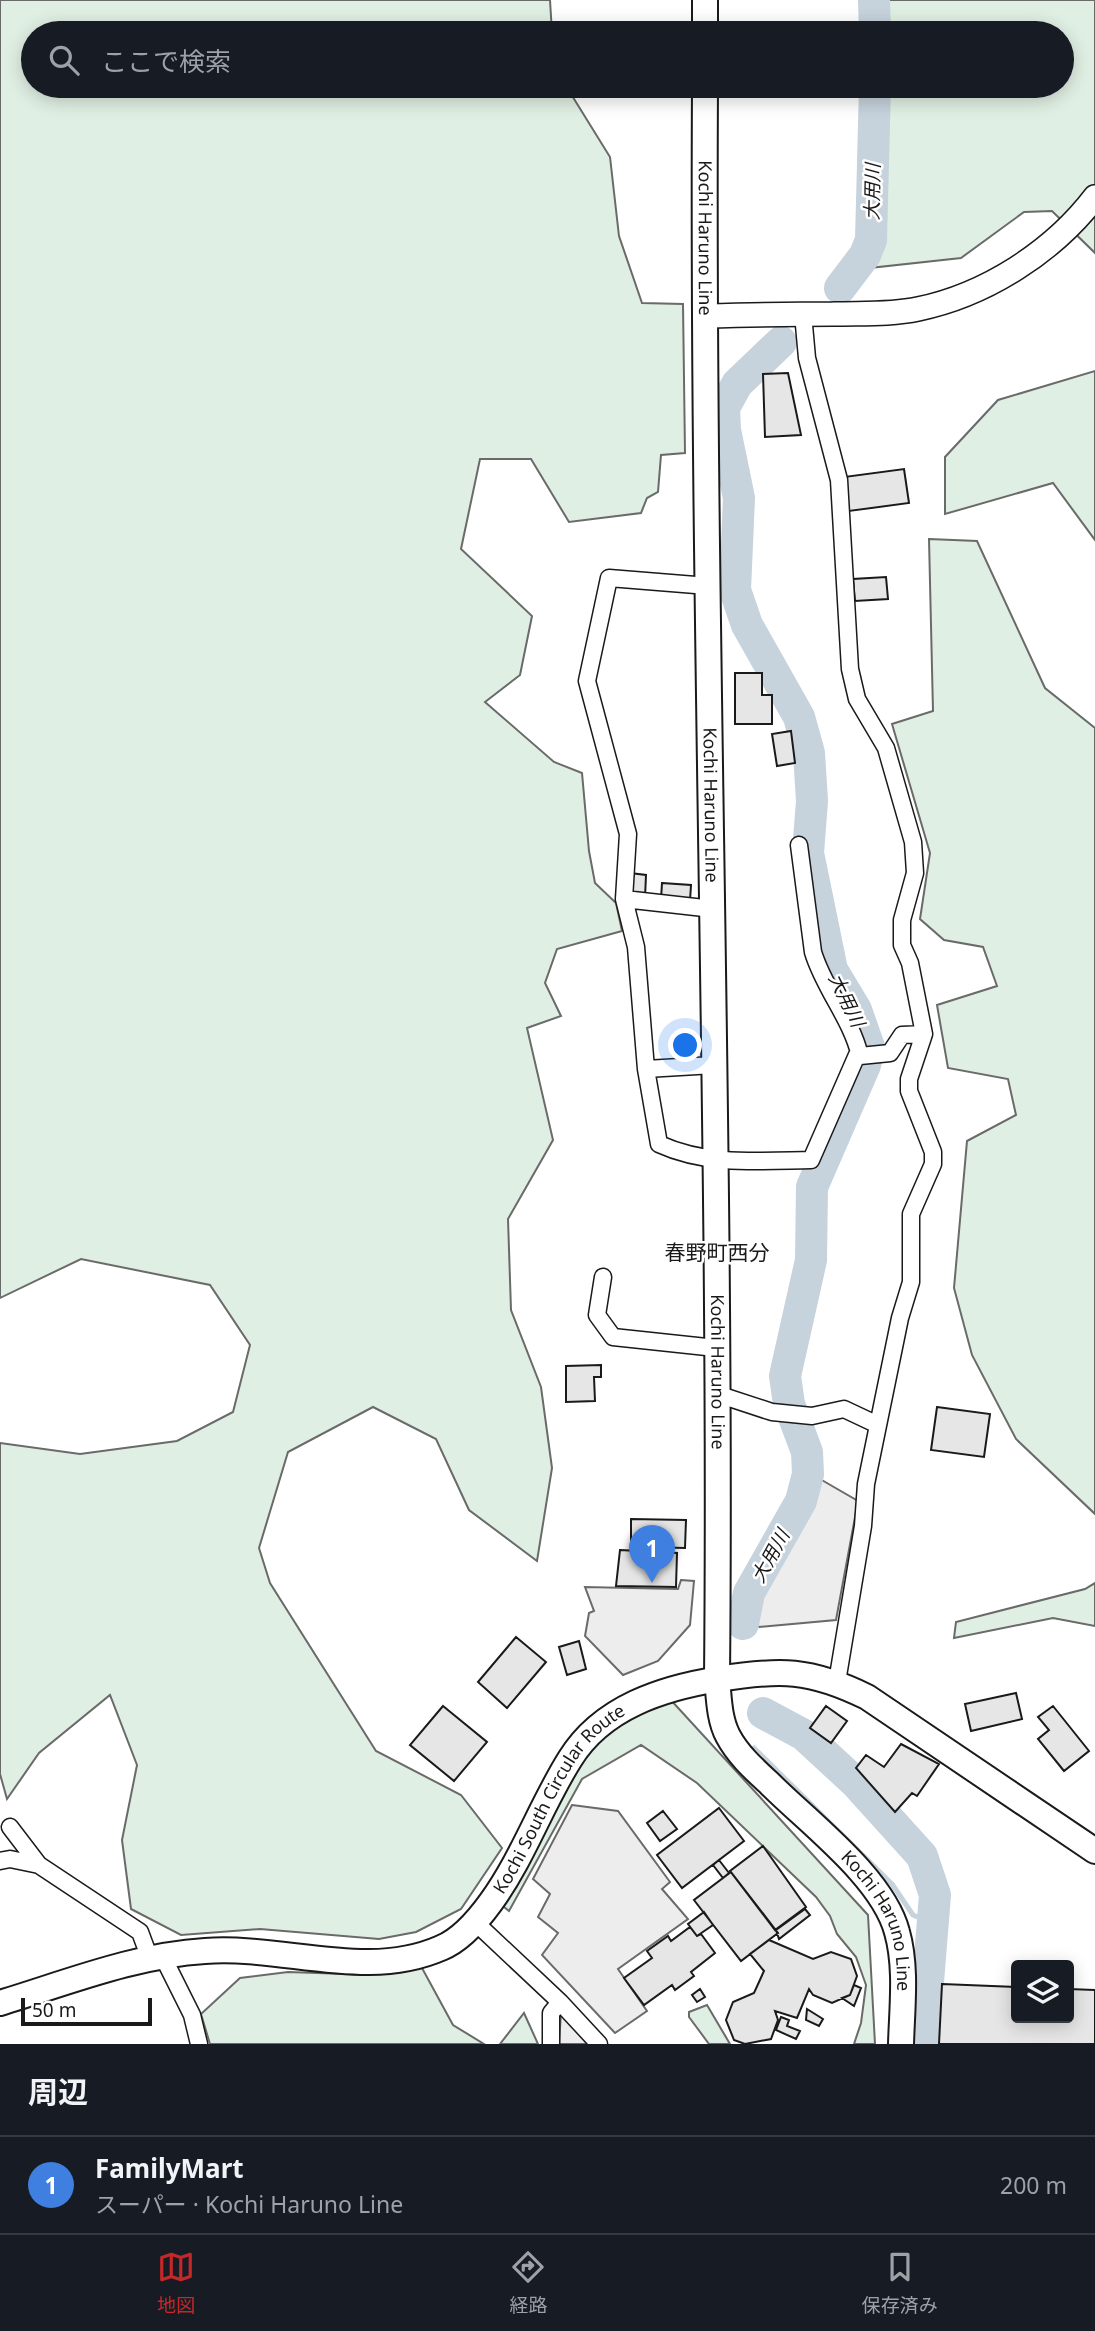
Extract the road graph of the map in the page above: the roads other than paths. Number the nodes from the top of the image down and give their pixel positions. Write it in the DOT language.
graph roads {
  1 [pos="705,0"];
  2 [pos="705,21"];
  3 [pos="705,98"];
  4 [pos="1095,197"];
  5 [pos="803,314"];
  6 [pos="705,316"];
  7 [pos="708,586"];
  8 [pos="799,845"];
  9 [pos="624,899"];
  10 [pos="713,909"];
  11 [pos="924,1034"];
  12 [pos="868,1055"];
  13 [pos="714,1065"];
  14 [pos="646,1069"];
  15 [pos="715,1161"];
  16 [pos="603,1277"];
  17 [pos="716,1348"];
  18 [pos="716,1394"];
  19 [pos="878,1425"];
  20 [pos="717,1679"];
  21 [pos="837,1682"];
  22 [pos="10,1827"];
  23 [pos="1095,1851"];
  24 [pos="0,1861"];
  25 [pos="39,1865"];
  26 [pos="475,1923"];
  27 [pos="157,1958"];
  28 [pos="560,2002"];
  29 [pos="0,2003"];
  30 [pos="199,2044"];
  31 [pos="551,2044"];
  32 [pos="599,2044"];
  33 [pos="901,2044"];
  1 -- 2 [label="main road"];
  3 -- 6 [label="main road, Kochi Haruno Line"];
  4 -- 5 [label="street"];
  5 -- 6 [label="street"];
  5 -- 11 [label="street"];
  6 -- 7 [label="main road, Kochi Haruno Line"];
  7 -- 9 [label="street"];
  7 -- 10 [label="main road, Kochi Haruno Line"];
  8 -- 12 [label="street"];
  9 -- 10 [label="street"];
  9 -- 14 [label="street"];
  10 -- 13 [label="main road, Kochi Haruno Line"];
  11 -- 12 [label="street"];
  11 -- 19 [label="street"];
  12 -- 15 [label="street"];
  13 -- 14 [label="street"];
  13 -- 15 [label="main road, Kochi Haruno Line"];
  14 -- 15 [label="street"];
  15 -- 17 [label="main road, Kochi Haruno Line"];
  16 -- 17 [label="street"];
  17 -- 18 [label="main road, Kochi Haruno Line"];
  18 -- 19 [label="street"];
  18 -- 20 [label="main road, Kochi Haruno Line"];
  19 -- 21 [label="street"];
  20 -- 21 [label="main road, Kochi South Circular Route"];
  20 -- 26 [label="main road, Kochi South Circular Route"];
  20 -- 33 [label="main road, Kochi Haruno Line"];
  21 -- 23 [label="main road, Kochi South Circular Route"];
  22 -- 25 [label="street"];
  24 -- 25 [label="street"];
  25 -- 27 [label="street"];
  26 -- 27 [label="main road, Kochi South Circular Route"];
  26 -- 28 [label="street"];
  27 -- 29 [label="main road, Kochi South Circular Route"];
  27 -- 30 [label="street"];
  28 -- 31 [label="street"];
  28 -- 32 [label="street"];
}
